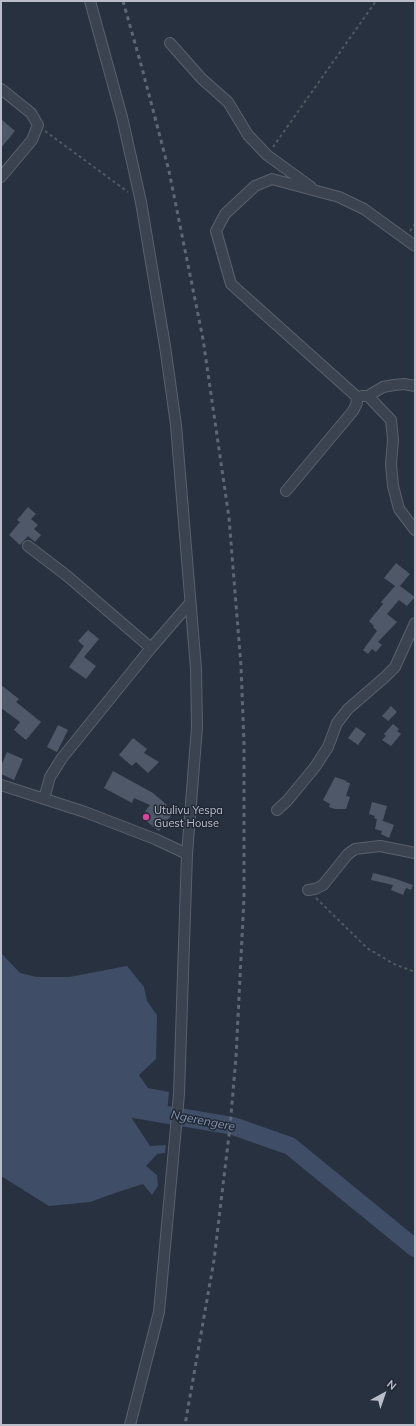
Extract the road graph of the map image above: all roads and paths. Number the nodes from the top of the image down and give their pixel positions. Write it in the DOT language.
graph roads {
  1 [pos="90,1"];
  2 [pos="376,1"];
  3 [pos="170,42"];
  4 [pos="1,89"];
  5 [pos="38,125"];
  6 [pos="267,155"];
  7 [pos="1,176"];
  8 [pos="316,190"];
  9 [pos="142,202"];
  10 [pos="415,246"];
  11 [pos="415,386"];
  12 [pos="356,396"];
  13 [pos="368,396"];
  14 [pos="286,491"];
  15 [pos="415,530"];
  16 [pos="28,546"];
  17 [pos="190,603"];
  18 [pos="415,623"];
  19 [pos="151,648"];
  20 [pos="1,785"];
  21 [pos="44,799"];
  22 [pos="277,810"];
  23 [pos="415,853"];
  24 [pos="187,854"];
  25 [pos="308,890"];
  26 [pos="415,972"];
  27 [pos="130,1425"];
  1 -- 9 [label="street"];
  2 -- 6 [label="path"];
  3 -- 6 [label="street"];
  4 -- 5 [label="street"];
  5 -- 7 [label="street"];
  5 -- 9 [label="path"];
  6 -- 8 [label="street"];
  8 -- 10 [label="street"];
  8 -- 12 [label="street"];
  9 -- 17 [label="street"];
  11 -- 13 [label="street"];
  12 -- 13 [label="street"];
  12 -- 14 [label="street"];
  13 -- 15 [label="street"];
  16 -- 19 [label="street"];
  17 -- 19 [label="street"];
  17 -- 24 [label="street"];
  18 -- 22 [label="street"];
  19 -- 21 [label="street"];
  20 -- 21 [label="street"];
  21 -- 24 [label="street"];
  23 -- 25 [label="street"];
  24 -- 27 [label="street"];
  25 -- 26 [label="path"];
}
